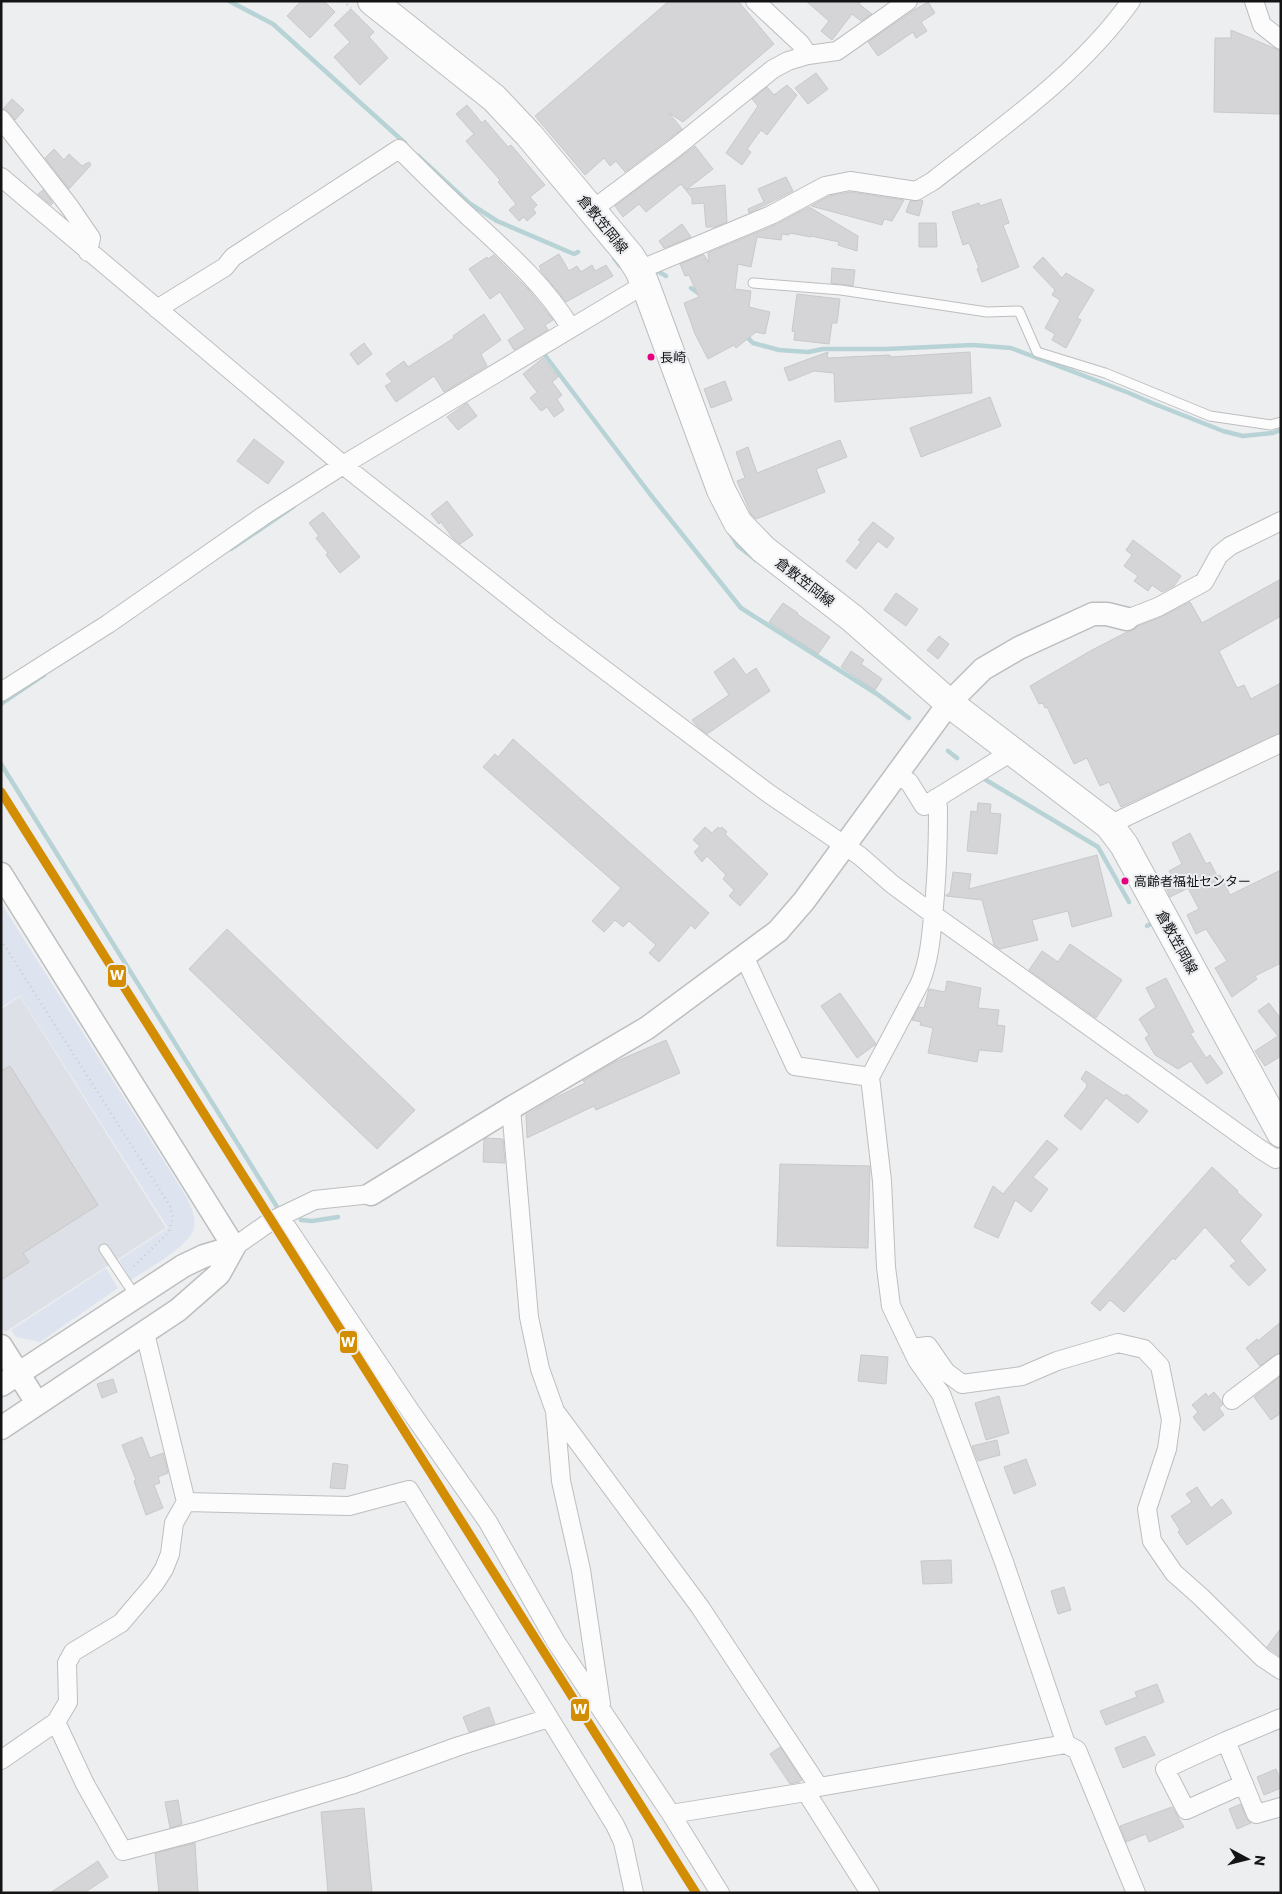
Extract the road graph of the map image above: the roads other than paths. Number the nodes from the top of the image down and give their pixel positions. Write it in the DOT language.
graph roads {
  1 [pos="755,1"];
  2 [pos="908,1"];
  3 [pos="1131,1"];
  4 [pos="1254,1"];
  5 [pos="362,4"];
  6 [pos="1281,40"];
  7 [pos="808,56"];
  8 [pos="1,119"];
  9 [pos="1,177"];
  10 [pos="592,210"];
  11 [pos="88,252"];
  12 [pos="642,277"];
  13 [pos="753,283"];
  14 [pos="157,309"];
  15 [pos="571,328"];
  16 [pos="1281,422"];
  17 [pos="343,465"];
  18 [pos="1281,521"];
  19 [pos="1127,619"];
  20 [pos="1,692"];
  21 [pos="949,703"];
  22 [pos="1281,743"];
  23 [pos="1013,751"];
  24 [pos="896,775"];
  25 [pos="936,798"];
  26 [pos="1109,824"];
  27 [pos="845,845"];
  28 [pos="1,874"];
  29 [pos="934,915"];
  30 [pos="744,956"];
  31 [pos="870,1077"];
  32 [pos="512,1108"];
  33 [pos="1281,1132"];
  34 [pos="1281,1157"];
  35 [pos="371,1194"];
  36 [pos="280,1217"];
  37 [pos="234,1247"];
  38 [pos="104,1249"];
  39 [pos="136,1297"];
  40 [pos="145,1333"];
  41 [pos="1,1346"];
  42 [pos="911,1348"];
  43 [pos="1281,1363"];
  44 [pos="10,1379"];
  45 [pos="1232,1400"];
  46 [pos="37,1403"];
  47 [pos="555,1411"];
  48 [pos="1,1428"];
  49 [pos="186,1502"];
  50 [pos="1281,1670"];
  51 [pos="601,1708"];
  52 [pos="549,1718"];
  53 [pos="1281,1718"];
  54 [pos="56,1722"];
  55 [pos="1226,1741"];
  56 [pos="1066,1744"];
  57 [pos="1,1760"];
  58 [pos="1244,1784"];
  59 [pos="812,1789"];
  60 [pos="1281,1807"];
  61 [pos="671,1814"];
  62 [pos="634,1893"];
  63 [pos="720,1893"];
  64 [pos="870,1893"];
  65 [pos="1136,1893"];
  1 -- 7 [label="street"];
  2 -- 7 [label="street"];
  3 -- 12 [label="street"];
  4 -- 6 [label="street"];
  5 -- 10 [label="main road, 倉敷笠岡線"];
  7 -- 10 [label="street"];
  8 -- 11 [label="street"];
  9 -- 11 [label="street"];
  10 -- 12 [label="main road, 倉敷笠岡線"];
  11 -- 14 [label="street"];
  12 -- 15 [label="street"];
  12 -- 21 [label="main road, 倉敷笠岡線"];
  13 -- 16 [label="lane"];
  14 -- 15 [label="street"];
  14 -- 17 [label="street"];
  15 -- 17 [label="street"];
  17 -- 20 [label="street"];
  17 -- 27 [label="street"];
  18 -- 19 [label="street"];
  19 -- 21 [label="street"];
  21 -- 23 [label="main road, 倉敷笠岡線"];
  21 -- 24 [label="street"];
  22 -- 26 [label="street"];
  23 -- 25 [label="street"];
  23 -- 26 [label="main road, 倉敷笠岡線"];
  24 -- 25 [label="street"];
  24 -- 27 [label="street"];
  25 -- 29 [label="street"];
  26 -- 33 [label="main road, 倉敷笠岡線"];
  27 -- 29 [label="street"];
  27 -- 30 [label="street"];
  28 -- 37 [label="street"];
  29 -- 31 [label="street"];
  29 -- 34 [label="street"];
  30 -- 31 [label="street"];
  30 -- 32 [label="street"];
  31 -- 42 [label="street"];
  32 -- 35 [label="street"];
  32 -- 47 [label="street"];
  35 -- 36 [label="street"];
  36 -- 37 [label="street"];
  36 -- 51 [label="street"];
  37 -- 39 [label="street"];
  37 -- 40 [label="street"];
  38 -- 39 [label="lane"];
  39 -- 44 [label="street"];
  40 -- 46 [label="street"];
  40 -- 49 [label="street"];
  41 -- 44 [label="street"];
  42 -- 50 [label="street"];
  42 -- 56 [label="street"];
  43 -- 45 [label="street"];
  44 -- 46 [label="street"];
  46 -- 48 [label="street"];
  47 -- 51 [label="street"];
  47 -- 59 [label="street"];
  49 -- 52 [label="street"];
  49 -- 54 [label="street"];
  51 -- 61 [label="street"];
  52 -- 54 [label="street"];
  52 -- 62 [label="street"];
  53 -- 55 [label="street"];
  54 -- 57 [label="street"];
  55 -- 58 [label="street"];
  55 -- 58 [label="street"];
  56 -- 59 [label="street"];
  56 -- 65 [label="street"];
  58 -- 60 [label="street"];
  59 -- 61 [label="street"];
  59 -- 64 [label="street"];
  61 -- 63 [label="street"];
}
